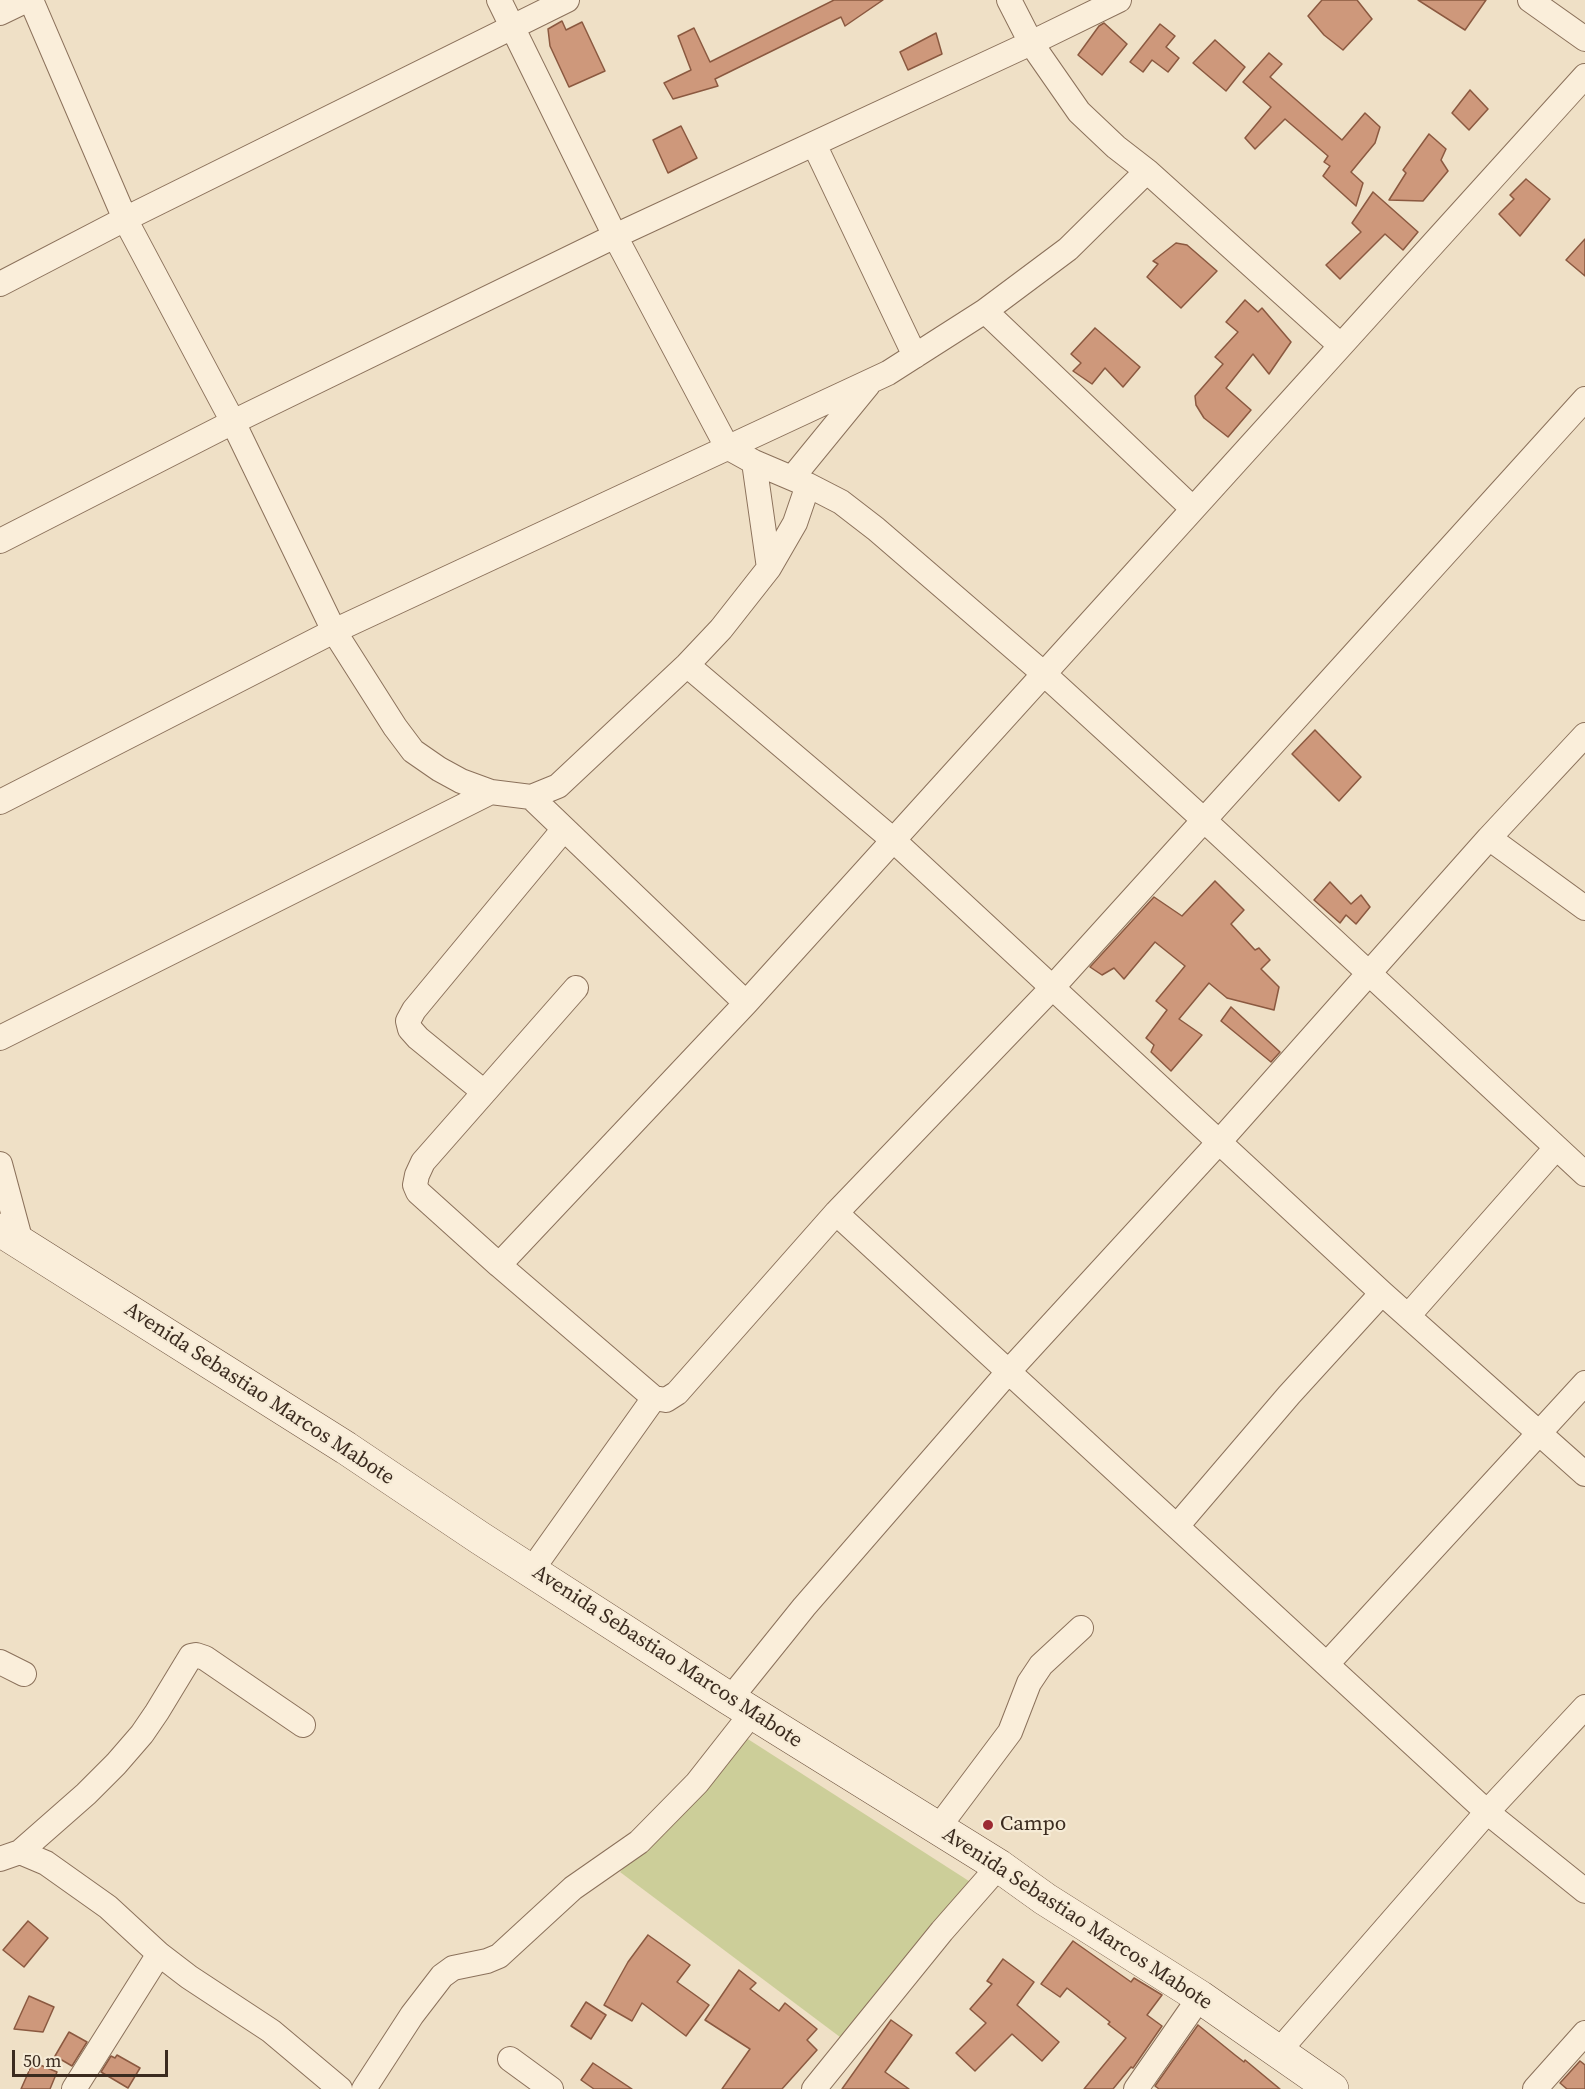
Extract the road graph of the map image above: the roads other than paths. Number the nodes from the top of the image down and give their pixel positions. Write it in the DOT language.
graph roads {
  1 [pos="29,0"];
  2 [pos="499,0"];
  3 [pos="567,0"];
  4 [pos="1010,0"];
  5 [pos="1119,0"];
  6 [pos="1530,0"];
  7 [pos="0,13"];
  8 [pos="511,27"];
  9 [pos="1585,39"];
  10 [pos="1031,43"];
  11 [pos="1585,76"];
  12 [pos="814,144"];
  13 [pos="1147,171"];
  14 [pos="125,219"];
  15 [pos="615,236"];
  16 [pos="0,284"];
  17 [pos="985,311"];
  18 [pos="1340,345"];
  19 [pos="915,356"];
  20 [pos="872,380"];
  21 [pos="1585,399"];
  22 [pos="233,422"];
  23 [pos="727,447"];
  24 [pos="754,462"];
  25 [pos="800,482"];
  26 [pos="1192,508"];
  27 [pos="0,541"];
  28 [pos="770,568"];
  29 [pos="334,631"];
  30 [pos="687,665"];
  31 [pos="1043,674"];
  32 [pos="1585,735"];
  33 [pos="491,792"];
  34 [pos="531,797"];
  35 [pos="0,802"];
  36 [pos="1205,820"];
  37 [pos="564,829"];
  38 [pos="1490,838"];
  39 [pos="892,839"];
  40 [pos="1585,908"];
  41 [pos="1370,974"];
  42 [pos="576,988"];
  43 [pos="1052,988"];
  44 [pos="746,1003"];
  45 [pos="0,1038"];
  46 [pos="484,1092"];
  47 [pos="1220,1141"];
  48 [pos="1556,1148"];
  49 [pos="0,1164"];
  50 [pos="1585,1174"];
  51 [pos="836,1213"];
  52 [pos="11,1236"];
  53 [pos="500,1265"];
  54 [pos="1382,1293"];
  55 [pos="1408,1316"];
  56 [pos="1009,1371"];
  57 [pos="1585,1383"];
  58 [pos="654,1398"];
  59 [pos="1541,1433"];
  60 [pos="1585,1474"];
  61 [pos="1177,1526"];
  62 [pos="531,1571"];
  63 [pos="1081,1628"];
  64 [pos="0,1662"];
  65 [pos="1327,1665"];
  66 [pos="24,1674"];
  67 [pos="741,1706"];
  68 [pos="1585,1707"];
  69 [pos="303,1725"];
  70 [pos="1487,1812"];
  71 [pos="938,1828"];
  72 [pos="10,1856"];
  73 [pos="999,1866"];
  74 [pos="1585,1891"];
  75 [pos="159,1954"];
  76 [pos="1200,1997"];
  77 [pos="1585,2033"];
  78 [pos="1278,2052"];
  79 [pos="510,2059"];
  80 [pos="74,2089"];
  81 [pos="340,2089"];
  82 [pos="364,2089"];
  83 [pos="551,2089"];
  84 [pos="814,2089"];
  85 [pos="1137,2089"];
  86 [pos="1332,2089"];
  87 [pos="1535,2089"];
  1 -- 7 [label="street"];
  1 -- 14 [label="street"];
  2 -- 8 [label="street"];
  3 -- 8 [label="street"];
  4 -- 10 [label="street"];
  5 -- 10 [label="street"];
  6 -- 9 [label="street"];
  8 -- 14 [label="street"];
  8 -- 15 [label="street"];
  10 -- 12 [label="street"];
  10 -- 13 [label="street"];
  11 -- 18 [label="street"];
  12 -- 15 [label="street"];
  12 -- 19 [label="street"];
  13 -- 17 [label="street"];
  13 -- 18 [label="street"];
  14 -- 16 [label="street"];
  14 -- 22 [label="street"];
  15 -- 22 [label="street"];
  15 -- 23 [label="street"];
  17 -- 19 [label="street"];
  17 -- 26 [label="street"];
  18 -- 26 [label="street"];
  19 -- 20 [label="street"];
  20 -- 23 [label="street"];
  20 -- 25 [label="street"];
  21 -- 36 [label="street"];
  22 -- 27 [label="street"];
  22 -- 29 [label="street"];
  23 -- 24 [label="street"];
  23 -- 29 [label="street"];
  24 -- 25 [label="street"];
  24 -- 28 [label="street"];
  25 -- 28 [label="street"];
  25 -- 31 [label="street"];
  26 -- 31 [label="street"];
  28 -- 30 [label="street"];
  29 -- 33 [label="street"];
  29 -- 35 [label="street"];
  30 -- 34 [label="street"];
  30 -- 39 [label="street"];
  31 -- 36 [label="street"];
  31 -- 39 [label="street"];
  32 -- 38 [label="street"];
  33 -- 34 [label="street"];
  33 -- 45 [label="street"];
  34 -- 37 [label="street"];
  36 -- 41 [label="street"];
  36 -- 43 [label="street"];
  37 -- 44 [label="street"];
  37 -- 46 [label="street"];
  38 -- 40 [label="street"];
  38 -- 41 [label="street"];
  39 -- 43 [label="street"];
  39 -- 44 [label="street"];
  41 -- 47 [label="street"];
  41 -- 48 [label="street"];
  42 -- 46 [label="street"];
  43 -- 47 [label="street"];
  43 -- 51 [label="street"];
  44 -- 53 [label="street"];
  46 -- 53 [label="street"];
  47 -- 54 [label="street"];
  47 -- 56 [label="street"];
  48 -- 50 [label="street"];
  48 -- 55 [label="street"];
  49 -- 52 [label="street"];
  51 -- 56 [label="street"];
  51 -- 58 [label="street"];
  52 -- 62 [label="main road, Avenida Sebastiao Marcos Mabote"];
  53 -- 58 [label="street"];
  54 -- 55 [label="street"];
  54 -- 61 [label="street"];
  55 -- 59 [label="street"];
  56 -- 61 [label="street"];
  56 -- 67 [label="street"];
  57 -- 59 [label="street"];
  58 -- 62 [label="street"];
  59 -- 60 [label="street"];
  59 -- 65 [label="street"];
  61 -- 65 [label="street"];
  62 -- 67 [label="main road, Avenida Sebastiao Marcos Mabote"];
  63 -- 71 [label="street"];
  64 -- 66 [label="street"];
  65 -- 70 [label="street"];
  67 -- 71 [label="main road, Avenida Sebastiao Marcos Mabote"];
  67 -- 82 [label="street"];
  68 -- 70 [label="street"];
  69 -- 72 [label="street"];
  70 -- 74 [label="street"];
  70 -- 78 [label="street"];
  71 -- 73 [label="main road, Avenida Sebastiao Marcos Mabote"];
  72 -- 75 [label="street"];
  73 -- 76 [label="main road, Avenida Sebastiao Marcos Mabote"];
  73 -- 84 [label="street"];
  75 -- 80 [label="street"];
  75 -- 81 [label="street"];
  76 -- 78 [label="main road, Avenida Sebastiao Marcos Mabote"];
  76 -- 85 [label="street"];
  77 -- 87 [label="street"];
  78 -- 86 [label="main road, Avenida Sebastiao Marcos Mabote"];
  79 -- 83 [label="street"];
}
